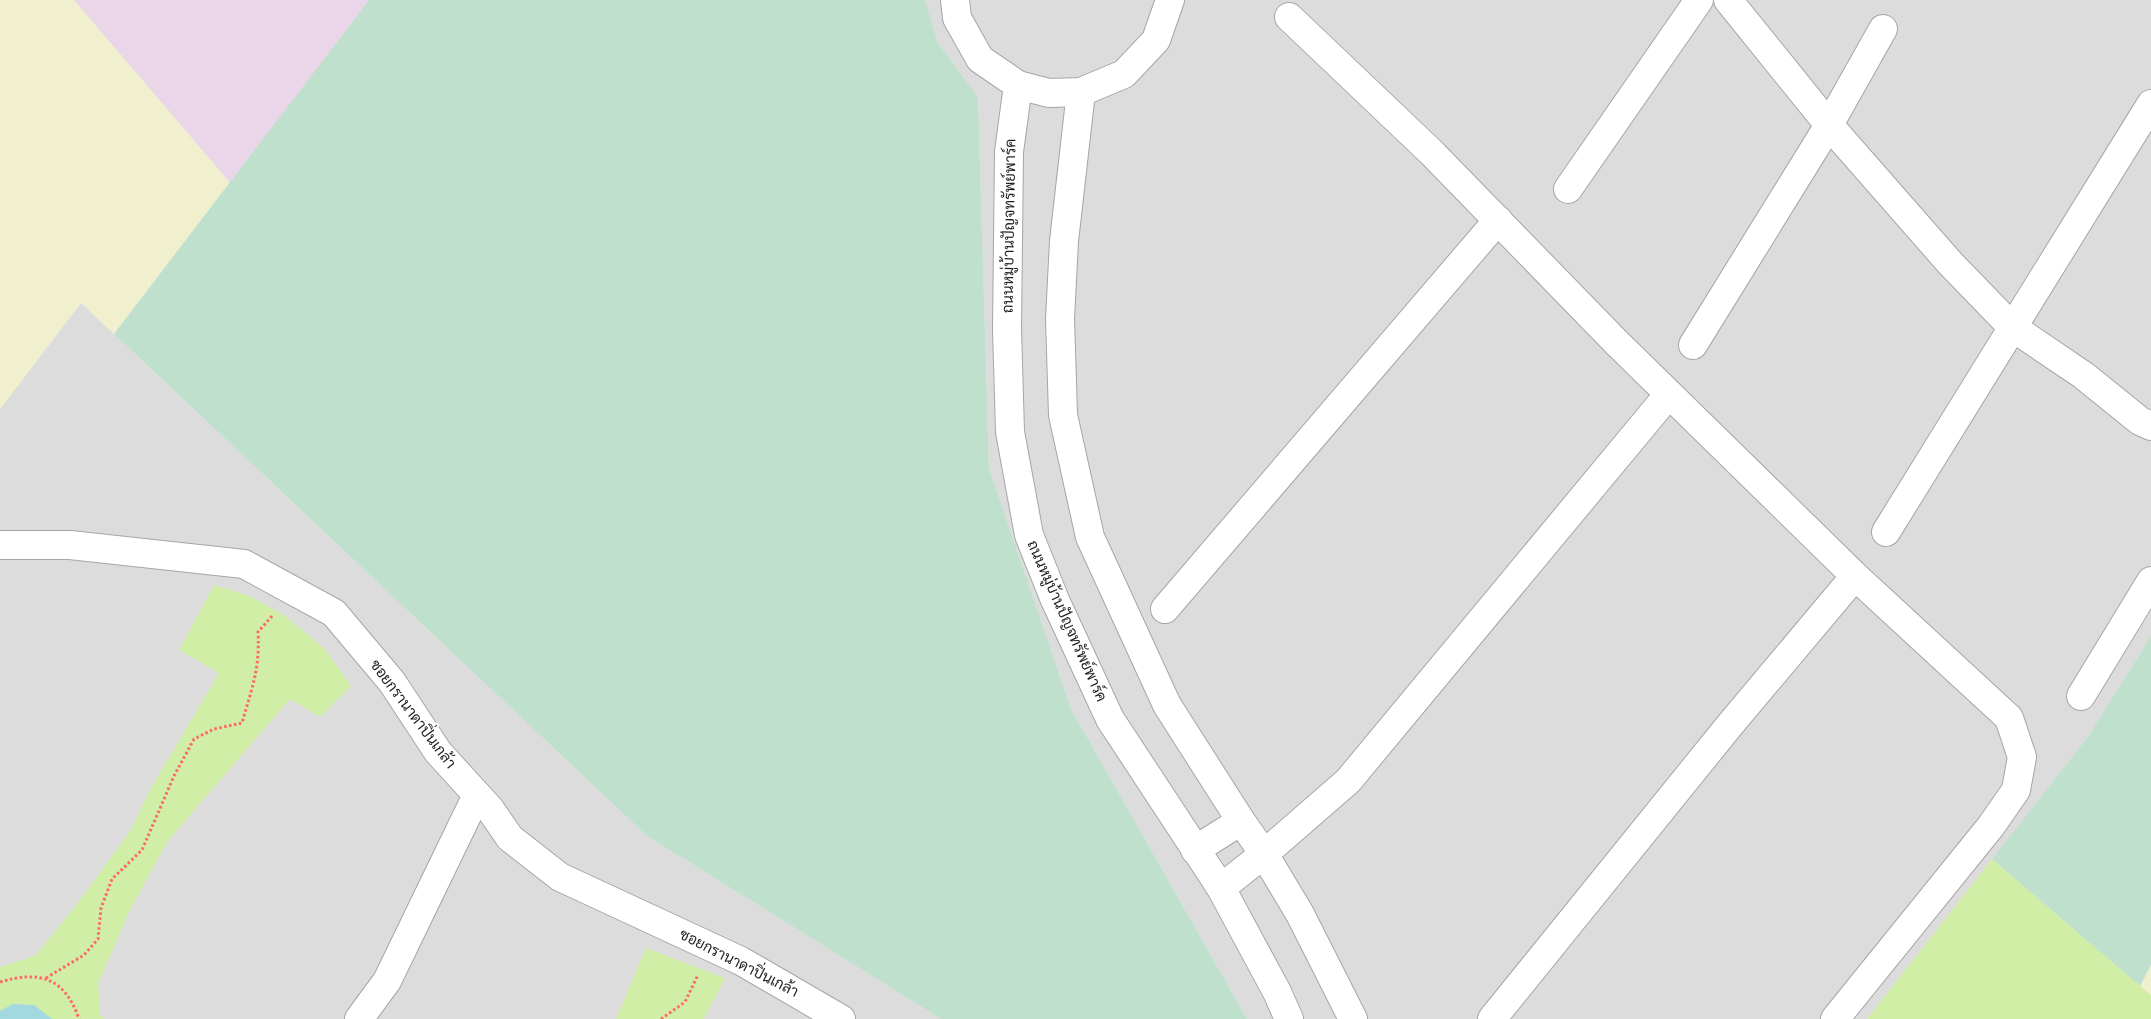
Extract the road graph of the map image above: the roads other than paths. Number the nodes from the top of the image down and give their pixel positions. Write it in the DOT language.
graph roads {
  1 [pos="955,0"];
  2 [pos="1170,0"];
  3 [pos="1699,0"];
  4 [pos="1728,0"];
  5 [pos="1289,17"];
  6 [pos="1883,29"];
  7 [pos="1018,85"];
  8 [pos="1081,92"];
  9 [pos="2151,104"];
  10 [pos="1829,125"];
  11 [pos="1568,189"];
  12 [pos="1498,220"];
  13 [pos="2012,327"];
  14 [pos="1693,345"];
  15 [pos="1669,394"];
  16 [pos="2151,426"];
  17 [pos="1886,532"];
  18 [pos="0,545"];
  19 [pos="1856,576"];
  20 [pos="2151,581"];
  21 [pos="1165,609"];
  22 [pos="2081,696"];
  23 [pos="477,795"];
  24 [pos="1241,821"];
  25 [pos="1195,850"];
  26 [pos="1264,854"];
  27 [pos="1221,888"];
  28 [pos="359,1019"];
  29 [pos="841,1019"];
  30 [pos="1289,1019"];
  31 [pos="1353,1019"];
  32 [pos="1492,1019"];
  33 [pos="1836,1019"];
  1 -- 7 [label="street"];
  2 -- 8 [label="street"];
  3 -- 11 [label="street"];
  4 -- 10 [label="street"];
  5 -- 12 [label="street"];
  6 -- 10 [label="street"];
  7 -- 8 [label="street"];
  7 -- 25 [label="street, ถนนหมู่บ้านปัญจทรัพย์พาร์ค"];
  8 -- 24 [label="street"];
  9 -- 13 [label="street"];
  10 -- 13 [label="street"];
  10 -- 14 [label="street"];
  12 -- 15 [label="street"];
  12 -- 21 [label="street"];
  13 -- 16 [label="street"];
  13 -- 17 [label="street"];
  15 -- 19 [label="street"];
  15 -- 26 [label="street"];
  18 -- 23 [label="street, ซอยกรานาดาปิ่นเกล้า"];
  19 -- 32 [label="street"];
  19 -- 33 [label="street"];
  20 -- 22 [label="street"];
  23 -- 28 [label="street"];
  23 -- 29 [label="street, ซอยกรานาดาปิ่นเกล้า"];
  24 -- 25 [label="street"];
  24 -- 26 [label="street"];
  25 -- 27 [label="street, ถนนหมู่บ้านปัญจทรัพย์พาร์ค"];
  26 -- 27 [label="street"];
  26 -- 31 [label="street"];
  27 -- 30 [label="street, ถนนหมู่บ้านปัญจทรัพย์พาร์ค"];
}
